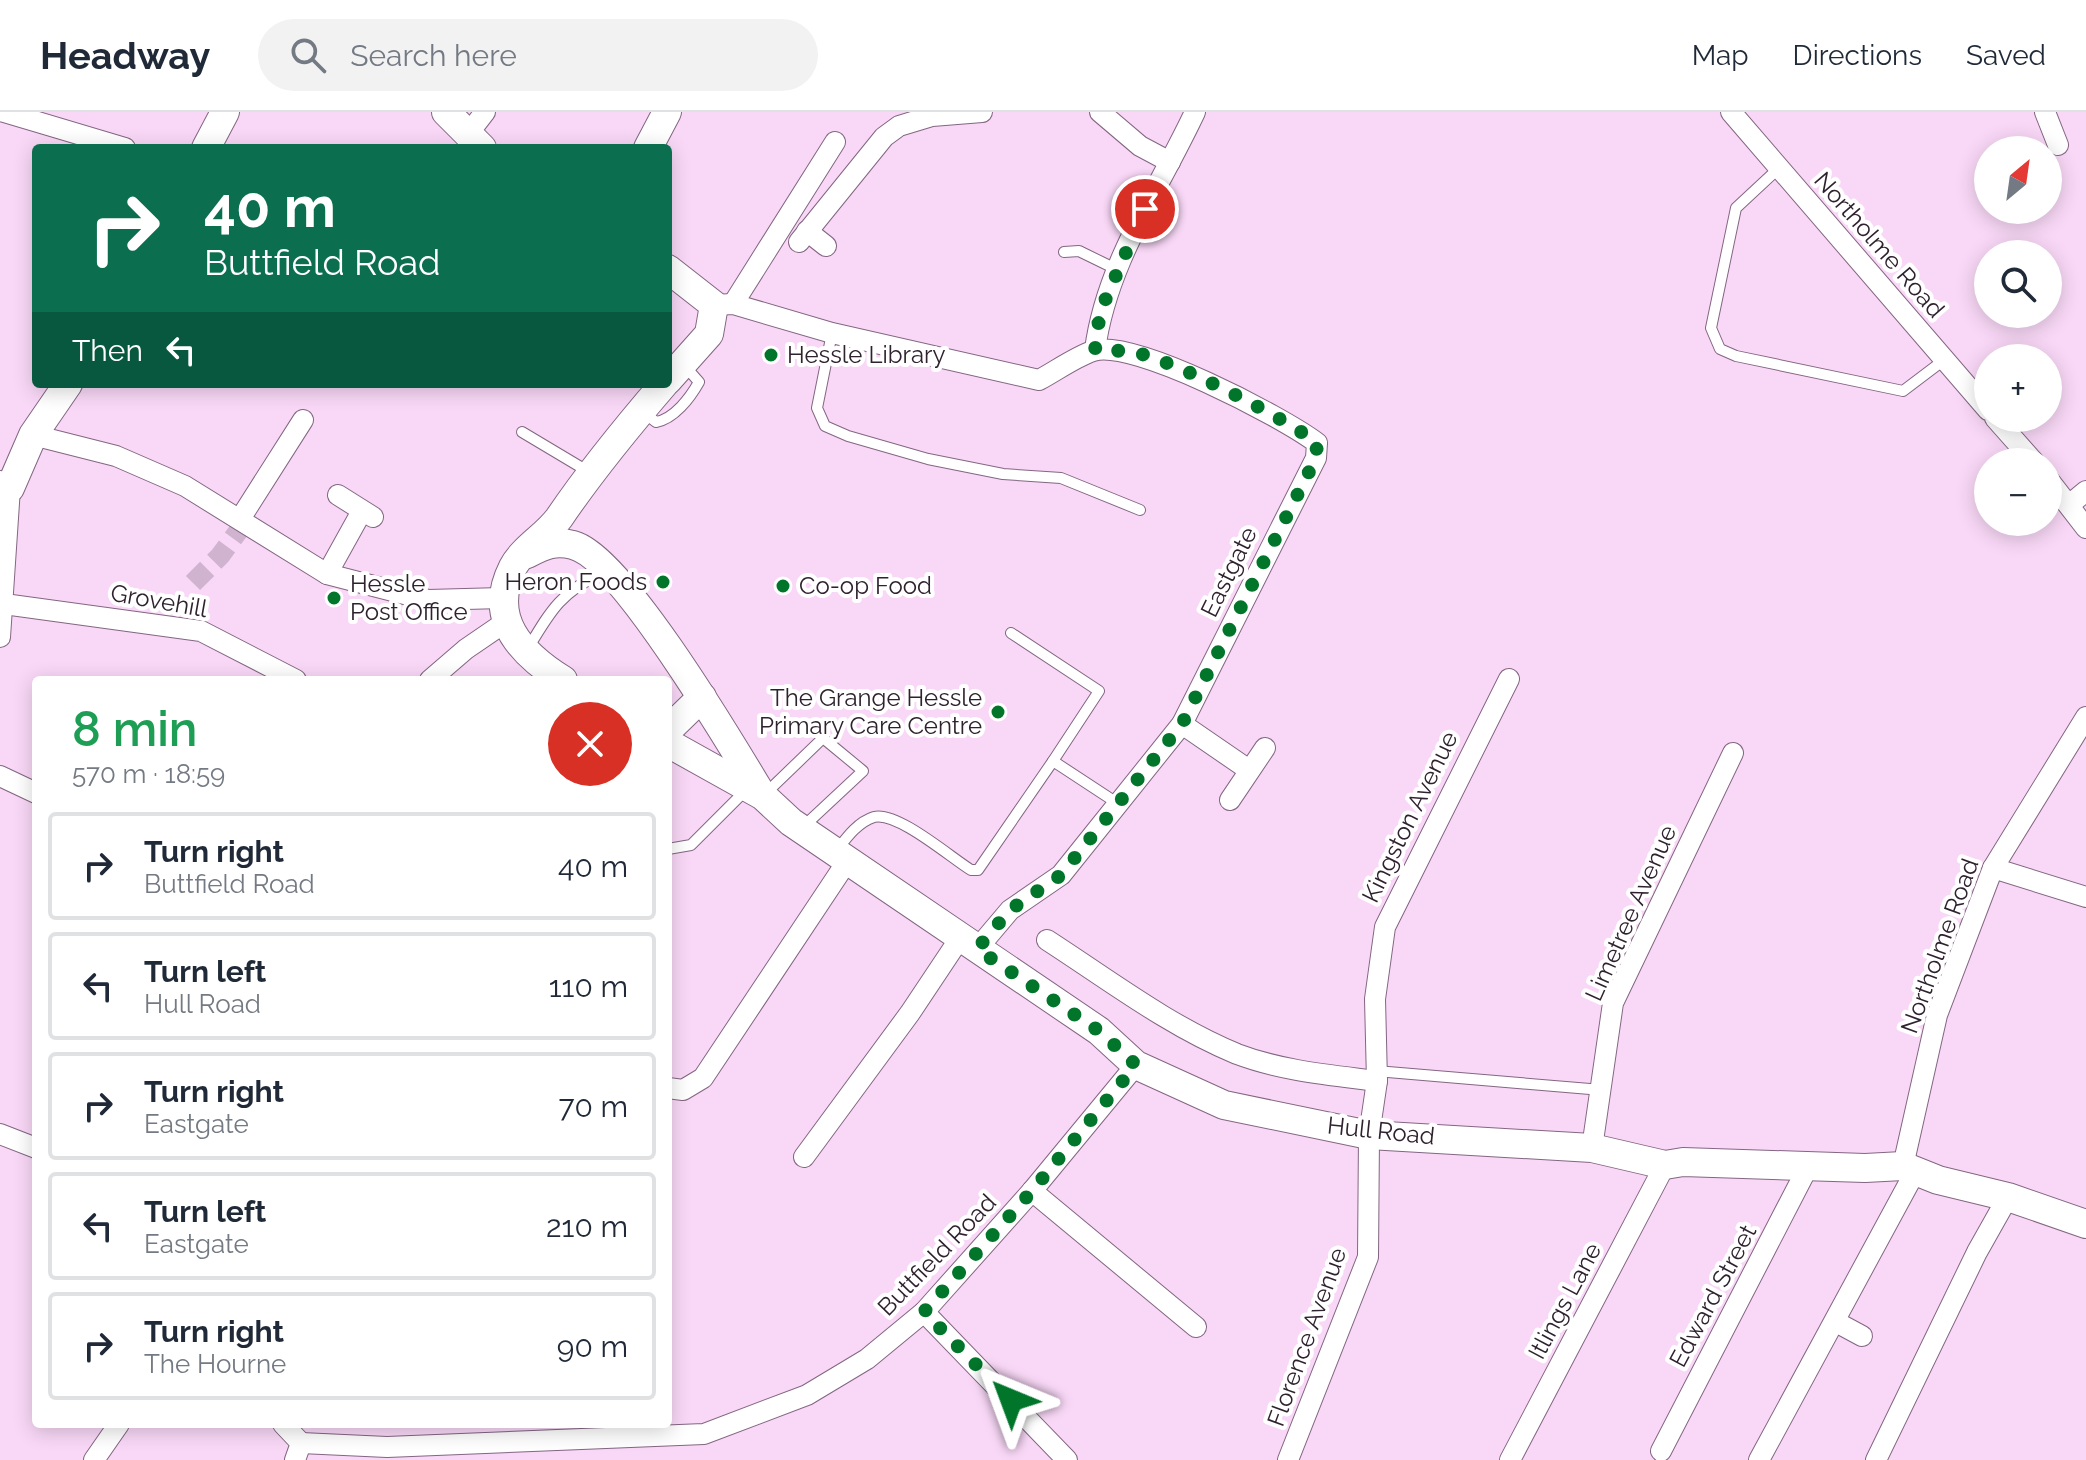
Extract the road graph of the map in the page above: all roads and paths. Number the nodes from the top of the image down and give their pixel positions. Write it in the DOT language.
graph roads {
  1 [pos="4,112"];
  2 [pos="225,112"];
  3 [pos="446,112"];
  4 [pos="667,112"];
  5 [pos="982,112"];
  6 [pos="1100,112"];
  7 [pos="1195,112"];
  8 [pos="1731,112"];
  9 [pos="2045,112"];
  10 [pos="478,131"];
  11 [pos="2054,136"];
  12 [pos="835,142"];
  13 [pos="112,144"];
  14 [pos="208,144"];
  15 [pos="650,144"];
  16 [pos="1170,162"];
  17 [pos="1779,168"];
  18 [pos="826,246"];
  19 [pos="1064,252"];
  20 [pos="1118,270"];
  21 [pos="672,272"];
  22 [pos="724,304"];
  23 [pos="832,333"];
  24 [pos="1095,350"];
  25 [pos="1944,360"];
  26 [pos="672,376"];
  27 [pos="65,388"];
  28 [pos="661,388"];
  29 [pos="1974,394"];
  30 [pos="303,420"];
  31 [pos="522,432"];
  32 [pos="2007,432"];
  33 [pos="33,435"];
  34 [pos="2022,448"];
  35 [pos="591,473"];
  36 [pos="5,486"];
  37 [pos="2086,491"];
  38 [pos="338,495"];
  39 [pos="2062,496"];
  40 [pos="2069,505"];
  41 [pos="1140,510"];
  42 [pos="240,519"];
  43 [pos="558,519"];
  44 [pos="2086,528"];
  45 [pos="576,545"];
  46 [pos="522,556"];
  47 [pos="608,569"];
  48 [pos="327,574"];
  49 [pos="4,604"];
  50 [pos="503,610"];
  51 [pos="1011,633"];
  52 [pos="0,637"];
  53 [pos="525,652"];
  54 [pos="288,676"];
  55 [pos="435,676"];
  56 [pos="558,676"];
  57 [pos="1509,679"];
  58 [pos="702,697"];
  59 [pos="2086,717"];
  60 [pos="1182,724"];
  61 [pos="672,726"];
  62 [pos="672,745"];
  63 [pos="1265,748"];
  64 [pos="1733,753"];
  65 [pos="1053,761"];
  66 [pos="1249,770"];
  67 [pos="0,776"];
  68 [pos="32,791"];
  69 [pos="755,792"];
  70 [pos="1230,800"];
  71 [pos="1117,803"];
  72 [pos="802,829"];
  73 [pos="672,848"];
  74 [pos="842,856"];
  75 [pos="1993,868"];
  76 [pos="2086,897"];
  77 [pos="1047,940"];
  78 [pos="968,943"];
  79 [pos="1136,1065"];
  80 [pos="1376,1076"];
  81 [pos="672,1089"];
  82 [pos="1602,1090"];
  83 [pos="0,1134"];
  84 [pos="1369,1135"];
  85 [pos="32,1146"];
  86 [pos="1592,1148"];
  87 [pos="804,1157"];
  88 [pos="1665,1165"];
  89 [pos="1809,1165"];
  90 [pos="1909,1169"];
  91 [pos="1032,1191"];
  92 [pos="2008,1197"];
  93 [pos="2086,1224"];
  94 [pos="924,1312"];
  95 [pos="1836,1322"];
  96 [pos="1196,1327"];
  97 [pos="1862,1336"];
  98 [pos="116,1428"];
  99 [pos="285,1428"];
  100 [pos="657,1430"];
  101 [pos="1661,1451"];
  102 [pos="298,1452"];
  103 [pos="1763,1459"];
  104 [pos="94,1460"];
  105 [pos="1067,1460"];
  106 [pos="1288,1460"];
  107 [pos="1510,1460"];
  108 [pos="1876,1460"];
  1 -- 13 [label="street"];
  2 -- 14 [label="street"];
  3 -- 10 [label="street"];
  4 -- 15 [label="street"];
  5 -- 18 [label="street"];
  6 -- 16 [label="street"];
  7 -- 16 [label="street"];
  8 -- 17 [label="street, Northolme Road"];
  9 -- 11 [label="street"];
  12 -- 22 [label="street"];
  16 -- 20 [label="street"];
  17 -- 25 [label="street, Northolme Road"];
  17 -- 25 [label="lane"];
  19 -- 20 [label="lane"];
  20 -- 24 [label="street"];
  21 -- 22 [label="street"];
  22 -- 23 [label="street"];
  22 -- 26 [label="street"];
  23 -- 24 [label="street"];
  23 -- 41 [label="lane"];
  24 -- 60 [label="street, Eastgate"];
  25 -- 29 [label="street, Northolme Road"];
  27 -- 33 [label="street"];
  28 -- 35 [label="street"];
  30 -- 42 [label="street"];
  31 -- 35 [label="lane"];
  32 -- 34 [label="street"];
  33 -- 36 [label="street"];
  33 -- 42 [label="street"];
  35 -- 43 [label="street"];
  36 -- 49 [label="street"];
  37 -- 40 [label="street"];
  38 -- 48 [label="street"];
  39 -- 40 [label="street"];
  40 -- 44 [label="street"];
  42 -- 48 [label="street"];
  43 -- 45 [label="street"];
  43 -- 46 [label="street"];
  45 -- 46 [label="street"];
  45 -- 47 [label="street"];
  46 -- 50 [label="street"];
  47 -- 53 [label="lane"];
  47 -- 58 [label="street"];
  48 -- 50 [label="street"];
  49 -- 52 [label="street"];
  49 -- 54 [label="street, Grovehill"];
  50 -- 53 [label="street"];
  50 -- 55 [label="street"];
  51 -- 65 [label="lane"];
  53 -- 56 [label="street"];
  57 -- 80 [label="street, Kingston Avenue"];
  58 -- 61 [label="street"];
  58 -- 69 [label="street"];
  59 -- 75 [label="street, Northolme Road"];
  60 -- 66 [label="street"];
  60 -- 71 [label="street, Eastgate"];
  62 -- 69 [label="street"];
  63 -- 66 [label="street"];
  64 -- 82 [label="street, Limetree Avenue"];
  65 -- 71 [label="lane"];
  65 -- 74 [label="lane"];
  66 -- 70 [label="street"];
  67 -- 68 [label="street"];
  69 -- 72 [label="street, Hull Road"];
  69 -- 72 [label="lane"];
  69 -- 73 [label="lane"];
  71 -- 78 [label="street, Eastgate"];
  72 -- 74 [label="street, Hull Road"];
  74 -- 78 [label="street, Hull Road"];
  74 -- 81 [label="street"];
  75 -- 76 [label="street"];
  75 -- 90 [label="street, Northolme Road"];
  77 -- 80 [label="street"];
  78 -- 79 [label="street, Hull Road"];
  78 -- 87 [label="street, Eastgate"];
  79 -- 84 [label="street, Hull Road"];
  79 -- 91 [label="street, Buttfield Road"];
  80 -- 82 [label="lane"];
  80 -- 84 [label="street, Kingston Avenue"];
  82 -- 86 [label="street, Limetree Avenue"];
  83 -- 85 [label="street"];
  84 -- 86 [label="street, Hull Road"];
  84 -- 106 [label="street, Florence Avenue"];
  86 -- 88 [label="street, Hull Road"];
  88 -- 89 [label="street, Hull Road"];
  88 -- 107 [label="street, Itlings Lane"];
  89 -- 90 [label="street, Hull Road"];
  89 -- 101 [label="street, Edward Street"];
  90 -- 92 [label="street, Hull Road"];
  90 -- 95 [label="street, Northolme Road"];
  91 -- 94 [label="street, Buttfield Road"];
  91 -- 96 [label="street"];
  92 -- 93 [label="street, Hull Road"];
  92 -- 108 [label="street"];
  94 -- 100 [label="street, Buttfield Road"];
  94 -- 105 [label="street"];
  95 -- 97 [label="street"];
  95 -- 103 [label="street, Northolme Road"];
  98 -- 104 [label="street"];
  99 -- 102 [label="street"];
  100 -- 102 [label="street, Buttfield Road"];
}
